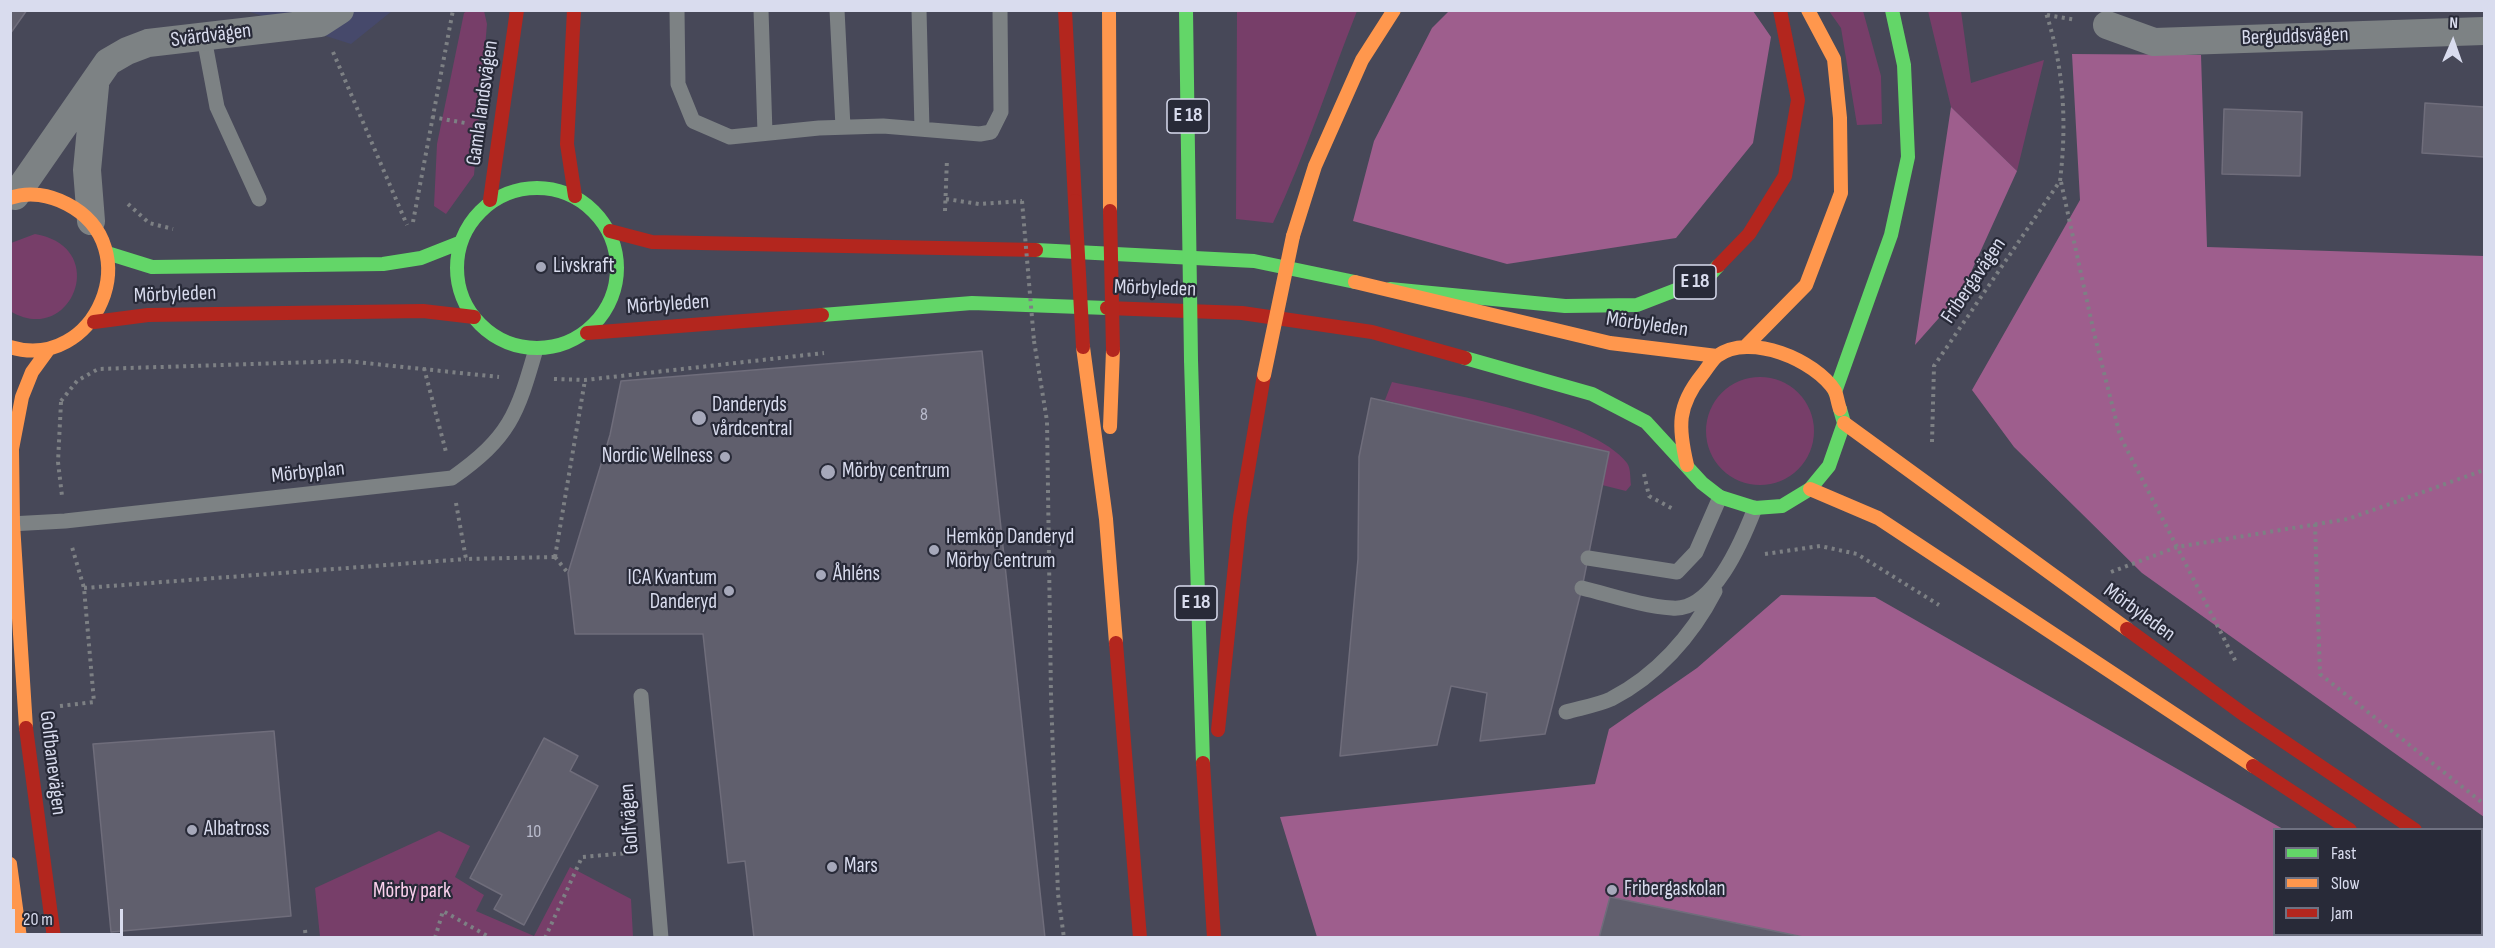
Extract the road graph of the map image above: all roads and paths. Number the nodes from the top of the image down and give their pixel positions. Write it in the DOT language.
graph roads {
  1 [pos="453,10"];
  2 [pos="517,10"];
  3 [pos="574,10"];
  4 [pos="677,10"];
  5 [pos="761,10"];
  6 [pos="837,10"];
  7 [pos="918,10"];
  8 [pos="1000,10"];
  9 [pos="1065,10"];
  10 [pos="1109,10"];
  11 [pos="1186,10"];
  12 [pos="1394,10"];
  13 [pos="1780,10"];
  14 [pos="1808,10"];
  15 [pos="1892,10"];
  16 [pos="2045,10"];
  17 [pos="330,16"];
  18 [pos="2108,25"];
  19 [pos="2484,32"];
  20 [pos="204,38"];
  21 [pos="95,84"];
  22 [pos="432,117"];
  23 [pos="475,124"];
  24 [pos="843,127"];
  25 [pos="922,129"];
  26 [pos="765,133"];
  27 [pos="87,170"];
  28 [pos="2060,181"];
  29 [pos="575,196"];
  30 [pos="13,197"];
  31 [pos="259,199"];
  32 [pos="946,199"];
  33 [pos="490,200"];
  34 [pos="91,221"];
  35 [pos="610,231"];
  36 [pos="182,232"];
  37 [pos="459,243"];
  38 [pos="107,253"];
  39 [pos="1390,289"];
  40 [pos="474,317"];
  41 [pos="93,322"];
  42 [pos="1023,329"];
  43 [pos="1035,330"];
  44 [pos="587,333"];
  45 [pos="10,347"];
  46 [pos="1745,347"];
  47 [pos="536,349"];
  48 [pos="48,350"];
  49 [pos="831,353"];
  50 [pos="1717,356"];
  51 [pos="527,379"];
  52 [pos="585,380"];
  53 [pos="1835,392"];
  54 [pos="22,397"];
  55 [pos="61,401"];
  56 [pos="1844,423"];
  57 [pos="1687,465"];
  58 [pos="1642,468"];
  59 [pos="2484,470"];
  60 [pos="1912,474"];
  61 [pos="1810,489"];
  62 [pos="1720,497"];
  63 [pos="1755,508"];
  64 [pos="1878,518"];
  65 [pos="1106,519"];
  66 [pos="65,521"];
  67 [pos="12,524"];
  68 [pos="2315,524"];
  69 [pos="1708,529"];
  70 [pos="1741,544"];
  71 [pos="2177,548"];
  72 [pos="1857,554"];
  73 [pos="1588,558"];
  74 [pos="466,559"];
  75 [pos="568,573"];
  76 [pos="2100,576"];
  77 [pos="1720,580"];
  78 [pos="84,588"];
  79 [pos="1582,588"];
  80 [pos="1948,610"];
  81 [pos="2238,665"];
  82 [pos="641,696"];
  83 [pos="94,702"];
  84 [pos="1566,712"];
  85 [pos="2484,804"];
  86 [pos="2347,828"];
  87 [pos="2412,828"];
  88 [pos="1206,845"];
  89 [pos="653,850"];
  90 [pos="10,864"];
  91 [pos="305,930"];
  92 [pos="20,938"];
  93 [pos="54,938"];
  94 [pos="306,938"];
  95 [pos="435,938"];
  96 [pos="491,938"];
  97 [pos="545,938"];
  98 [pos="661,938"];
  99 [pos="1064,938"];
  100 [pos="1140,938"];
  101 [pos="1214,938"];
  1 -- 22 [label="path"];
  2 -- 33 [label="main road, Gamla landsvägen"];
  3 -- 29 [label="main road"];
  4 -- 26 [label="lane"];
  5 -- 26 [label="lane"];
  6 -- 24 [label="lane"];
  7 -- 25 [label="lane"];
  8 -- 25 [label="lane"];
  9 -- 65 [label="main road, bridge"];
  10 -- 65 [label="main road, bridge"];
  11 -- 88 [label="main road, E 18, bridge"];
  12 -- 88 [label="main road, E 18, bridge"];
  13 -- 39 [label="main road, E 18"];
  14 -- 46 [label="main road"];
  15 -- 53 [label="main road"];
  16 -- 28 [label="path, Fribergavägen"];
  17 -- 20 [label="street, Svärdvägen"];
  17 -- 22 [label="path"];
  18 -- 19 [label="street, Berguddsvägen"];
  20 -- 21 [label="street, Svärdvägen"];
  20 -- 31 [label="lane"];
  21 -- 27 [label="street, Svärdvägen"];
  21 -- 30 [label="street, Svärdvägen"];
  22 -- 23 [label="path"];
  24 -- 25 [label="lane"];
  24 -- 26 [label="lane"];
  27 -- 34 [label="street, Svärdvägen"];
  27 -- 36 [label="path"];
  28 -- 60 [label="path, Fribergavägen"];
  28 -- 71 [label="path"];
  29 -- 33 [label="main road"];
  29 -- 35 [label="main road"];
  30 -- 34 [label="main road"];
  32 -- 99 [label="path, bridge"];
  33 -- 37 [label="main road"];
  34 -- 38 [label="main road"];
  35 -- 39 [label="main road, Mörbyleden"];
  35 -- 44 [label="main road"];
  37 -- 38 [label="main road, Mörbyleden"];
  37 -- 40 [label="main road"];
  38 -- 41 [label="main road"];
  39 -- 50 [label="main road, Mörbyleden"];
  40 -- 41 [label="main road, Mörbyleden"];
  40 -- 47 [label="main road"];
  41 -- 48 [label="main road"];
  42 -- 43 [label="path"];
  44 -- 47 [label="main road"];
  44 -- 57 [label="main road, Mörbyleden"];
  45 -- 48 [label="main road"];
  46 -- 50 [label="main road"];
  46 -- 53 [label="main road"];
  47 -- 51 [label="lane, Mörbyplan"];
  48 -- 54 [label="main road, Golfbanevägen"];
  49 -- 52 [label="path"];
  50 -- 57 [label="main road"];
  51 -- 52 [label="path"];
  51 -- 55 [label="path"];
  51 -- 66 [label="lane, Mörbyplan"];
  52 -- 75 [label="path"];
  53 -- 56 [label="main road"];
  54 -- 55 [label="path"];
  54 -- 67 [label="main road, Golfbanevägen"];
  55 -- 66 [label="path"];
  56 -- 60 [label="main road, Mörbyleden"];
  56 -- 61 [label="main road"];
  57 -- 62 [label="main road"];
  58 -- 69 [label="path"];
  59 -- 68 [label="path"];
  60 -- 87 [label="main road, Mörbyleden"];
  61 -- 63 [label="main road"];
  61 -- 64 [label="main road"];
  62 -- 63 [label="main road"];
  62 -- 69 [label="lane"];
  63 -- 70 [label="lane"];
  64 -- 72 [label="path"];
  64 -- 86 [label="main road"];
  65 -- 100 [label="main road"];
  66 -- 67 [label="lane, Mörbyplan"];
  66 -- 78 [label="path"];
  67 -- 93 [label="main road, Golfbanevägen"];
  68 -- 71 [label="path"];
  68 -- 85 [label="path"];
  69 -- 73 [label="lane"];
  70 -- 72 [label="path"];
  70 -- 77 [label="lane"];
  71 -- 76 [label="path"];
  71 -- 81 [label="path"];
  72 -- 80 [label="path"];
  74 -- 78 [label="path"];
  77 -- 79 [label="lane"];
  77 -- 84 [label="lane"];
  78 -- 83 [label="path"];
  82 -- 89 [label="lane, Golfvägen"];
  88 -- 101 [label="main road, E 18"];
  89 -- 97 [label="path"];
  89 -- 98 [label="lane, Golfvägen"];
  90 -- 92 [label="main road"];
  91 -- 94 [label="path"];
  95 -- 96 [label="path"];
}
